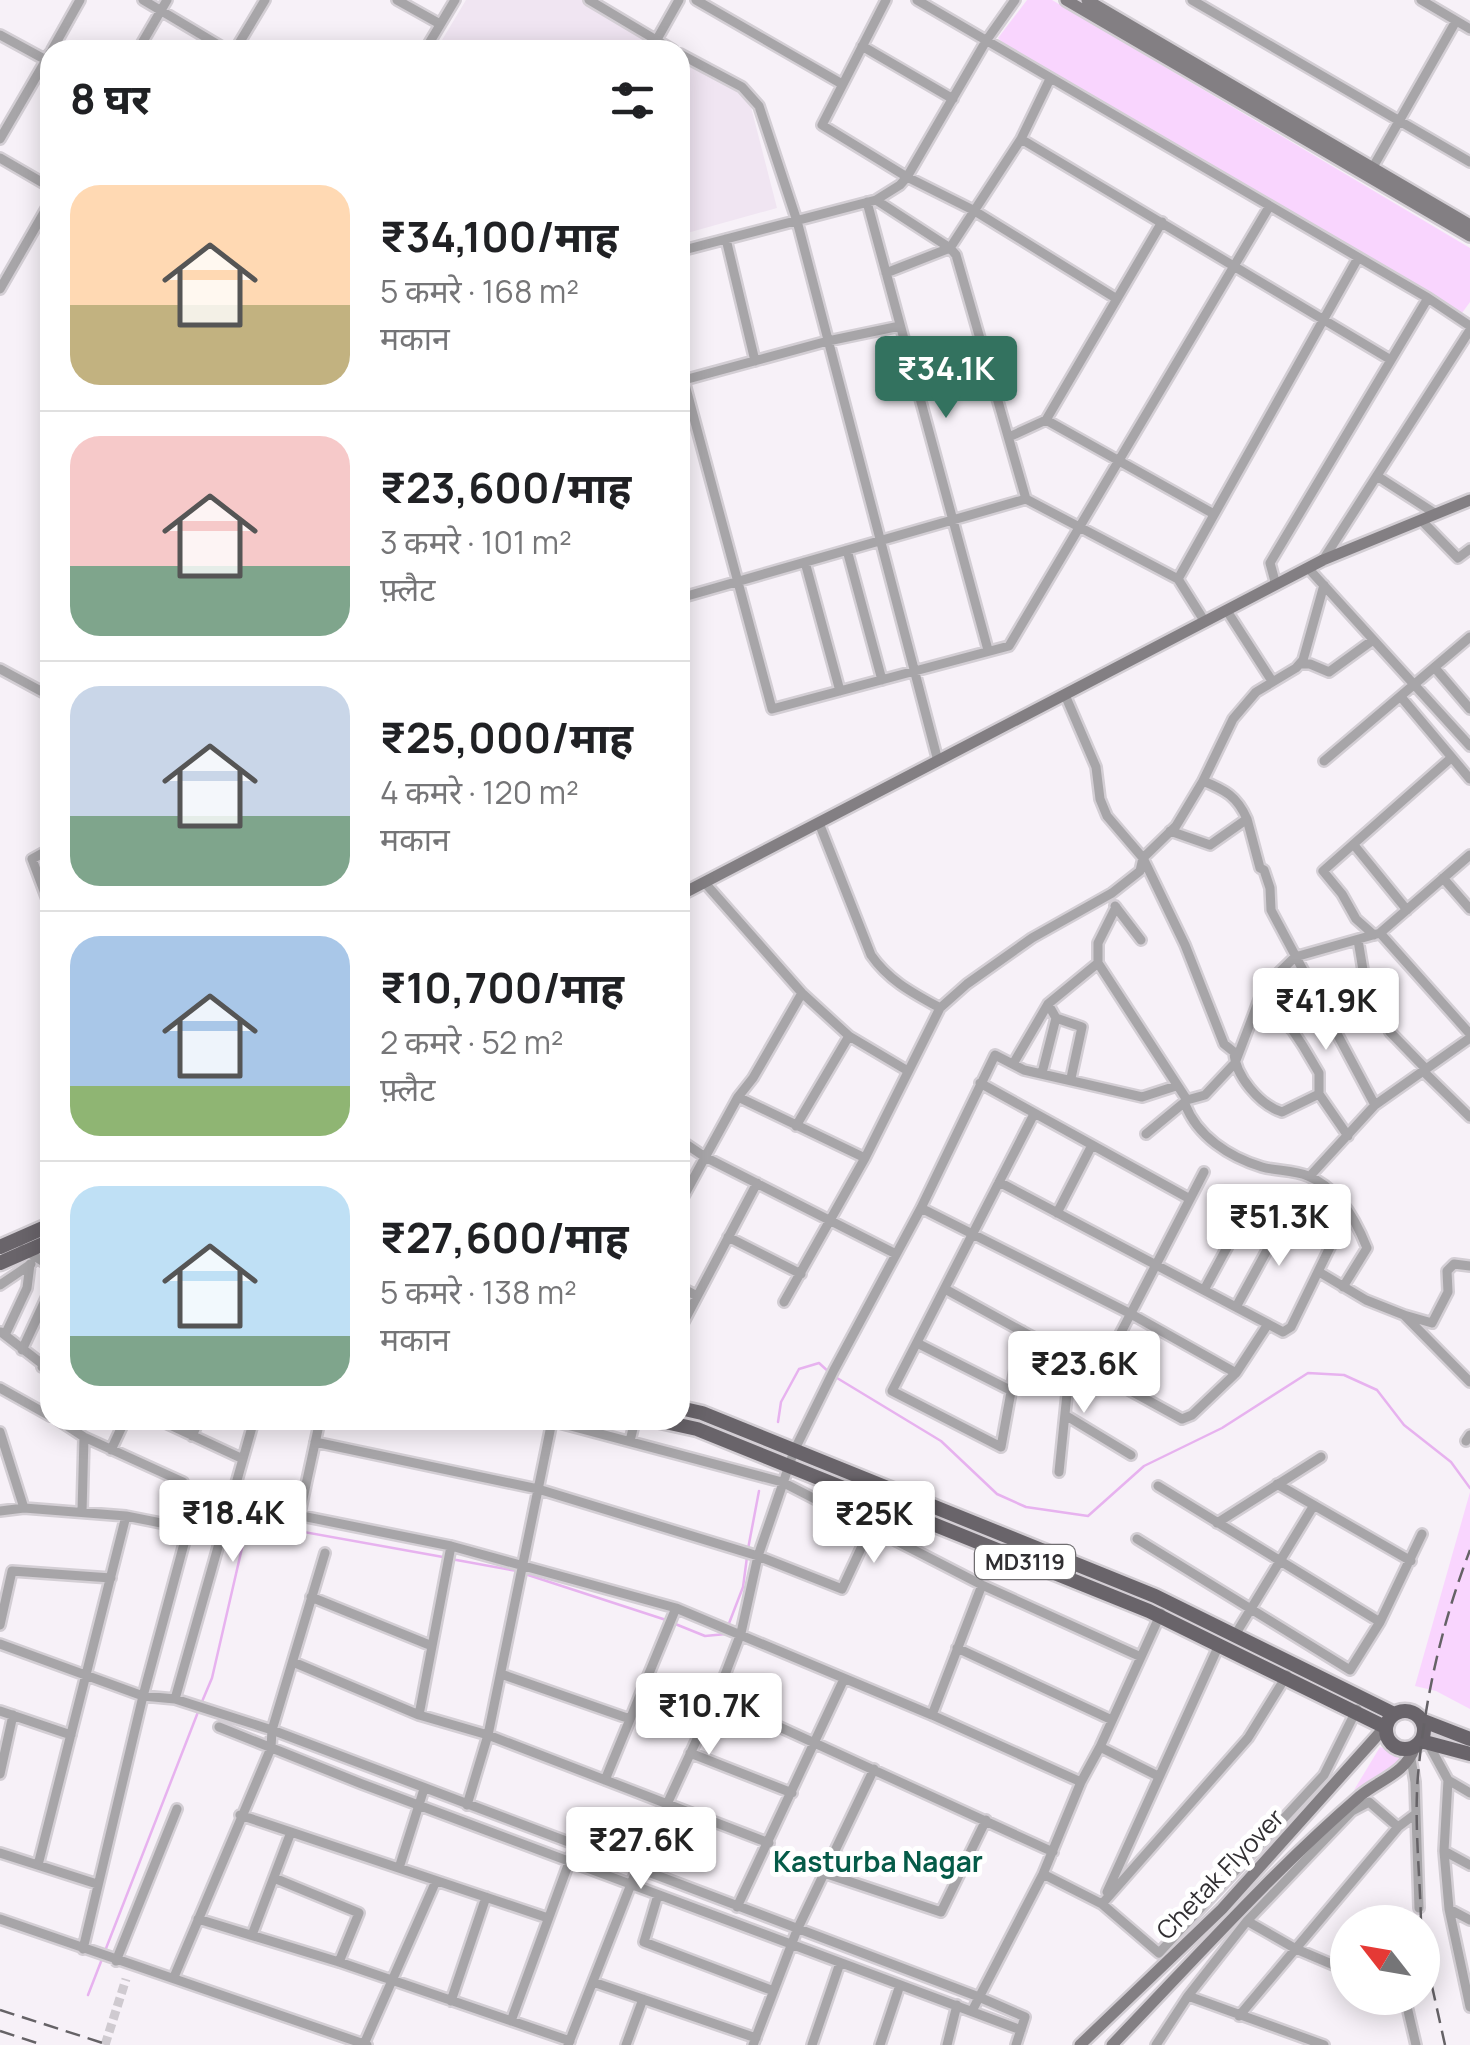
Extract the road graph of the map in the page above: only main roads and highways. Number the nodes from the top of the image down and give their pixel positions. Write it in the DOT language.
graph roads {
  1 [pos="40,1237"];
  2 [pos="40,1246"];
  3 [pos="0,1247"];
  4 [pos="27,1253"];
  5 [pos="0,1263"];
  6 [pos="690,1410"];
  7 [pos="690,1427"];
  8 [pos="1290,1671"];
  9 [pos="1358,1705"];
  10 [pos="1390,1720"];
  11 [pos="1422,1720"];
  12 [pos="1470,1738"];
  13 [pos="1419,1748"];
  14 [pos="1470,1754"];
  1 -- 4 [label="main road"];
  2 -- 4 [label="main road"];
  3 -- 4 [label="main road"];
  4 -- 5 [label="main road"];
  6 -- 8 [label="main road, MD3119"];
  7 -- 8 [label="main road, MD3119"];
  8 -- 9 [label="main road, MD3119"];
  8 -- 9 [label="main road, MD3119"];
  9 -- 10 [label="main road, MD3119"];
  10 -- 11 [label="main road"];
  10 -- 13 [label="main road"];
  11 -- 12 [label="main road"];
  11 -- 13 [label="main road"];
  13 -- 14 [label="main road"];
}
